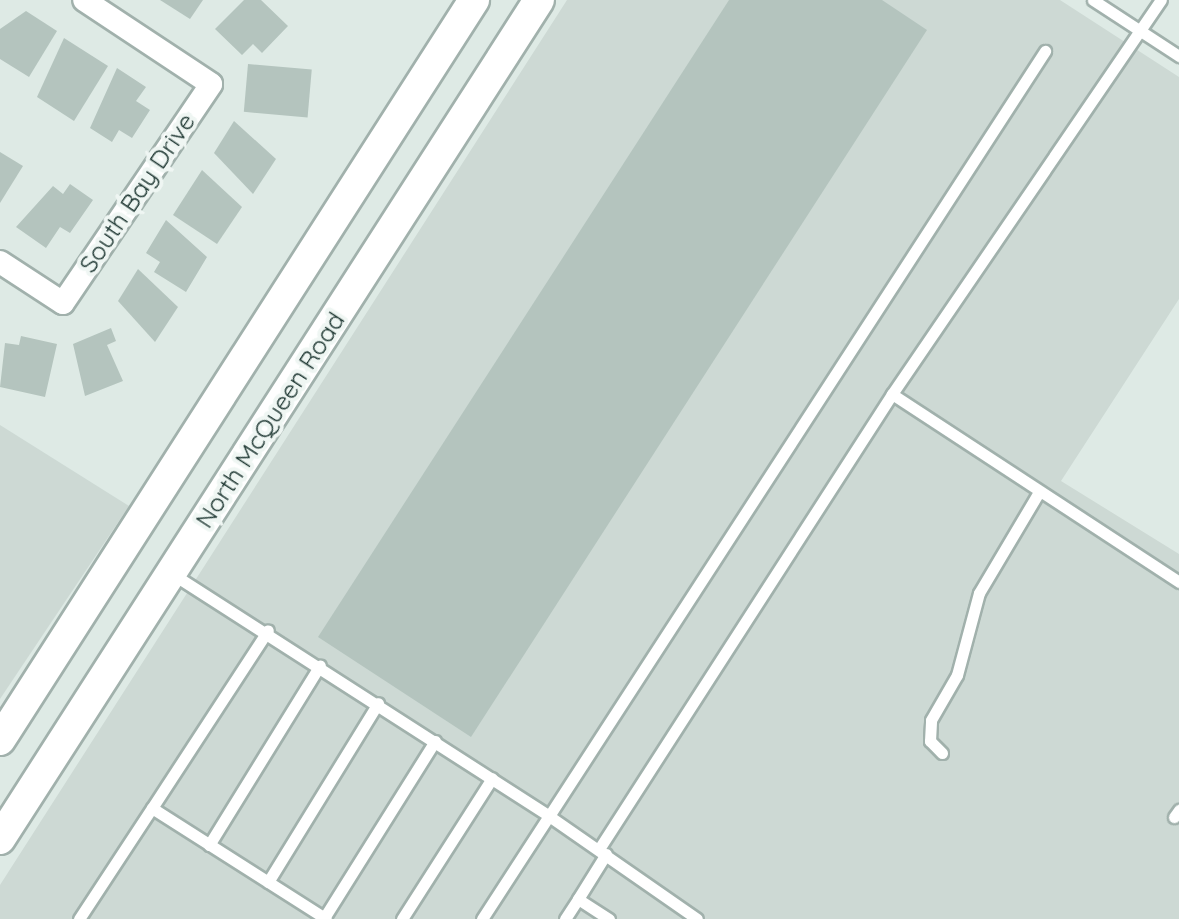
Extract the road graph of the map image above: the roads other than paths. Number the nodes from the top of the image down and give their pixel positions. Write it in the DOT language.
graph roads {
  1 [pos="84,0"];
  2 [pos="474,0"];
  3 [pos="539,0"];
  4 [pos="1093,0"];
  5 [pos="1161,0"];
  6 [pos="1141,32"];
  7 [pos="1045,51"];
  8 [pos="1179,56"];
  9 [pos="0,262"];
  10 [pos="892,394"];
  11 [pos="1039,492"];
  12 [pos="118,556"];
  13 [pos="171,574"];
  14 [pos="1179,582"];
  15 [pos="268,630"];
  16 [pos="320,665"];
  17 [pos="378,703"];
  18 [pos="0,740"];
  19 [pos="435,741"];
  20 [pos="942,752"];
  21 [pos="492,778"];
  22 [pos="152,808"];
  23 [pos="549,816"];
  24 [pos="0,839"];
  25 [pos="210,844"];
  26 [pos="602,852"];
  27 [pos="268,882"];
  28 [pos="578,899"];
  29 [pos="325,918"];
  30 [pos="79,919"];
  31 [pos="402,919"];
  32 [pos="482,919"];
  33 [pos="565,919"];
  34 [pos="609,919"];
  35 [pos="697,919"];
  1 -- 9 [label="street, South Bay Drive"];
  2 -- 12 [label="main road"];
  3 -- 13 [label="main road, North McQueen Road"];
  4 -- 6 [label="lane"];
  5 -- 6 [label="lane"];
  6 -- 8 [label="lane"];
  6 -- 10 [label="lane"];
  7 -- 23 [label="lane"];
  10 -- 11 [label="lane"];
  10 -- 26 [label="lane"];
  11 -- 14 [label="lane"];
  11 -- 20 [label="lane"];
  12 -- 13 [label="main road"];
  12 -- 18 [label="main road"];
  13 -- 15 [label="lane"];
  13 -- 24 [label="main road, North McQueen Road"];
  15 -- 16 [label="lane"];
  15 -- 22 [label="lane"];
  16 -- 17 [label="lane"];
  16 -- 25 [label="lane"];
  17 -- 19 [label="lane"];
  17 -- 27 [label="lane"];
  19 -- 21 [label="lane"];
  19 -- 29 [label="lane"];
  21 -- 23 [label="lane"];
  21 -- 31 [label="lane"];
  22 -- 25 [label="lane"];
  22 -- 30 [label="lane"];
  23 -- 26 [label="lane"];
  23 -- 32 [label="lane"];
  25 -- 27 [label="lane"];
  26 -- 28 [label="lane"];
  26 -- 35 [label="lane"];
  27 -- 29 [label="lane"];
  28 -- 33 [label="lane"];
  28 -- 34 [label="lane"];
}
